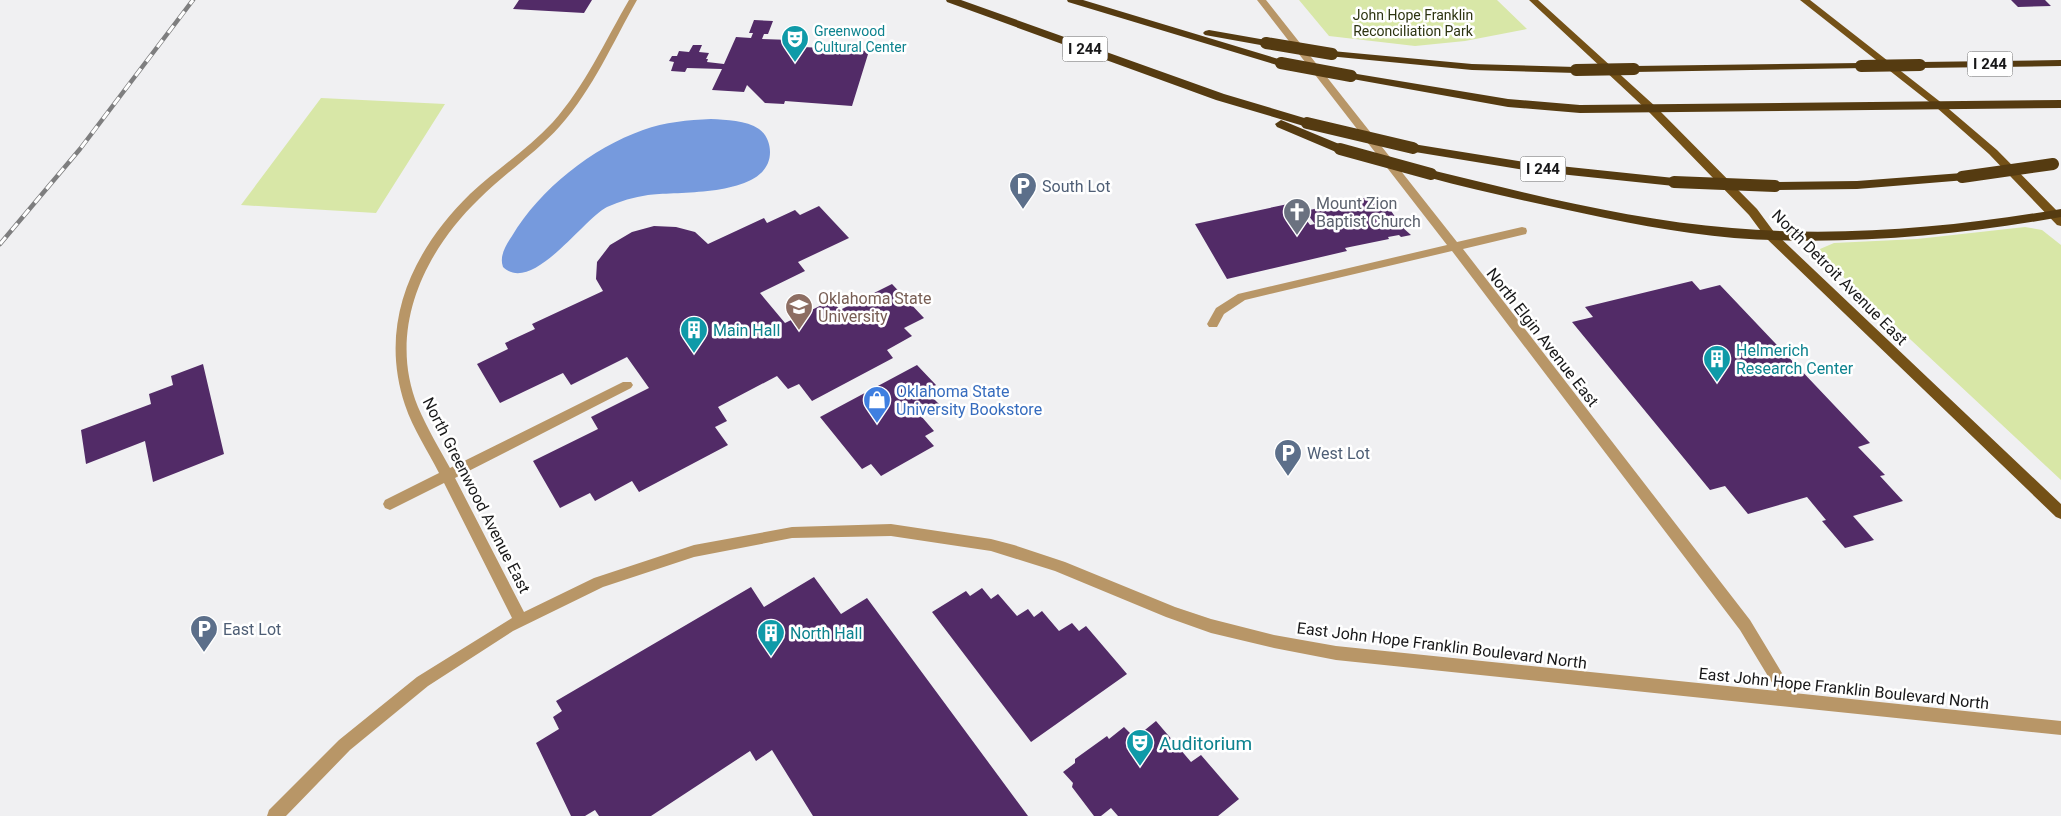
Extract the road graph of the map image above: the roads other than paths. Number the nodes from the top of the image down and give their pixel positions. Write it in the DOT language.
graph roads {
  1 [pos="633,0"];
  2 [pos="951,0"];
  3 [pos="1072,0"];
  4 [pos="1076,0"];
  5 [pos="1261,0"];
  6 [pos="1533,0"];
  7 [pos="1804,0"];
  8 [pos="2061,63"];
  9 [pos="1220,97"];
  10 [pos="2061,104"];
  11 [pos="1940,106"];
  12 [pos="1652,109"];
  13 [pos="2057,164"];
  14 [pos="2058,217"];
  15 [pos="1522,231"];
  16 [pos="1770,235"];
  17 [pos="1453,247"];
  18 [pos="1213,324"];
  19 [pos="627,385"];
  20 [pos="446,475"];
  21 [pos="390,504"];
  22 [pos="2061,513"];
  23 [pos="521,621"];
  24 [pos="1790,700"];
  25 [pos="2061,728"];
  26 [pos="275,816"];
  1 -- 20 [label="street, North Greenwood Avenue East"];
  2 -- 9 [label="highway, I 244"];
  3 -- 12 [label="highway, bridge"];
  4 -- 8 [label="highway, I 244, bridge"];
  5 -- 17 [label="street, North Elgin Avenue East"];
  6 -- 12 [label="main road, North Detroit Avenue East"];
  7 -- 11 [label="main road"];
  9 -- 13 [label="highway, I 244, bridge"];
  9 -- 16 [label="highway, bridge"];
  10 -- 11 [label="highway"];
  11 -- 12 [label="highway"];
  11 -- 14 [label="main road"];
  12 -- 16 [label="main road, North Detroit Avenue East"];
  14 -- 16 [label="highway"];
  15 -- 17 [label="street"];
  16 -- 22 [label="main road, North Detroit Avenue East"];
  17 -- 18 [label="street"];
  17 -- 24 [label="street, North Elgin Avenue East"];
  19 -- 20 [label="street"];
  20 -- 21 [label="street"];
  20 -- 23 [label="street, North Greenwood Avenue East"];
  23 -- 24 [label="street, East John Hope Franklin Boulevard North"];
  23 -- 26 [label="street"];
  24 -- 25 [label="street, East John Hope Franklin Boulevard North"];
}
